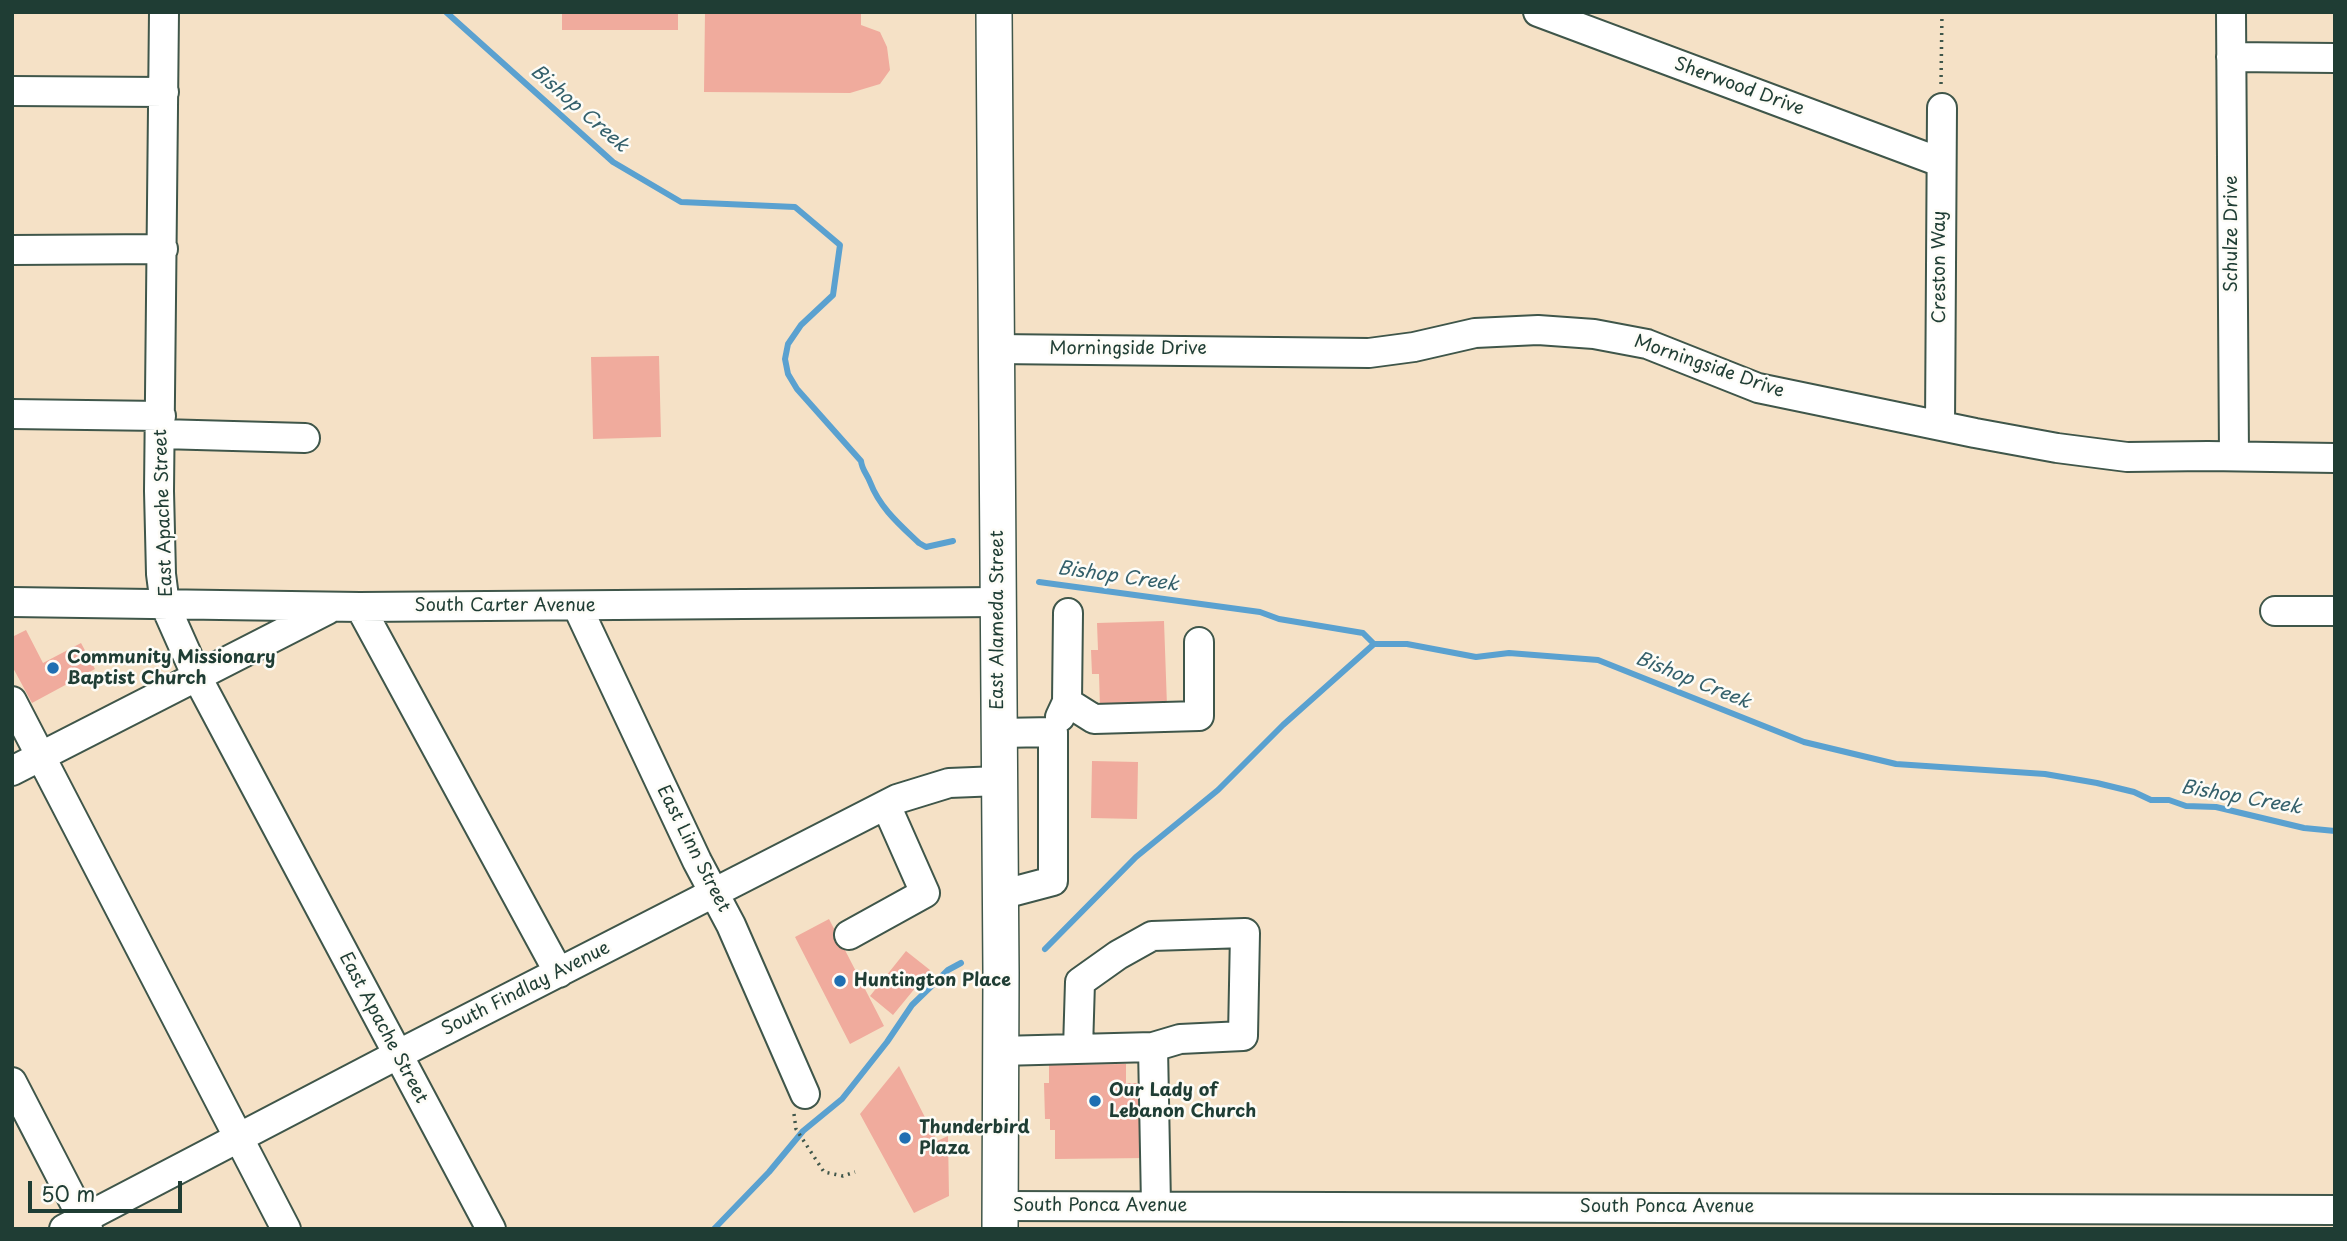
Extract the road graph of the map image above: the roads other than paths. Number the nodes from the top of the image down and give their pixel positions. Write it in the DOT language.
graph roads {
  1 [pos="164,12"];
  2 [pos="994,12"];
  3 [pos="1538,12"];
  4 [pos="2231,12"];
  5 [pos="2231,57"];
  6 [pos="2335,58"];
  7 [pos="12,91"];
  8 [pos="164,92"];
  9 [pos="1942,108"];
  10 [pos="1940,162"];
  11 [pos="163,249"];
  12 [pos="12,250"];
  13 [pos="996,349"];
  14 [pos="12,414"];
  15 [pos="161,425"];
  16 [pos="1940,425"];
  17 [pos="305,438"];
  18 [pos="2234,456"];
  19 [pos="2335,458"];
  20 [pos="999,602"];
  21 [pos="12,603"];
  22 [pos="165,605"];
  23 [pos="577,606"];
  24 [pos="346,607"];
  25 [pos="2275,611"];
  26 [pos="2335,611"];
  27 [pos="1068,613"];
  28 [pos="1199,642"];
  29 [pos="197,677"];
  30 [pos="12,701"];
  31 [pos="1067,702"];
  32 [pos="1053,732"];
  33 [pos="999,733"];
  34 [pos="41,757"];
  35 [pos="12,771"];
  36 [pos="999,781"];
  37 [pos="886,805"];
  38 [pos="714,892"];
  39 [pos="1000,895"];
  40 [pos="849,935"];
  41 [pos="559,973"];
  42 [pos="1153,1048"];
  43 [pos="1078,1049"];
  44 [pos="1000,1051"];
  45 [pos="397,1055"];
  46 [pos="12,1082"];
  47 [pos="806,1094"];
  48 [pos="239,1137"];
  49 [pos="2335,1210"];
  50 [pos="1162,1213"];
  51 [pos="1000,1217"];
  52 [pos="1336,1217"];
  53 [pos="1509,1217"];
  54 [pos="1674,1218"];
  55 [pos="1843,1218"];
  56 [pos="2009,1219"];
  57 [pos="78,1225"];
  58 [pos="286,1229"];
  59 [pos="491,1229"];
  1 -- 8 [label="street, East Apache Street"];
  2 -- 13 [label="main road, East Alameda Street"];
  3 -- 10 [label="street, Sherwood Drive"];
  4 -- 5 [label="street, Schulze Drive"];
  5 -- 6 [label="street"];
  5 -- 18 [label="street, Schulze Drive"];
  7 -- 8 [label="street"];
  8 -- 11 [label="street, East Apache Street"];
  9 -- 10 [label="street, Creston Way"];
  10 -- 16 [label="street, Creston Way"];
  11 -- 12 [label="street"];
  11 -- 15 [label="street, East Apache Street"];
  13 -- 16 [label="street, Morningside Drive"];
  13 -- 20 [label="main road, East Alameda Street"];
  14 -- 15 [label="street"];
  15 -- 17 [label="street"];
  15 -- 22 [label="street, East Apache Street"];
  16 -- 18 [label="street, Morningside Drive"];
  18 -- 19 [label="street, Morningside Drive"];
  20 -- 23 [label="street, South Carter Avenue"];
  20 -- 33 [label="main road, East Alameda Street"];
  21 -- 22 [label="street, South Carter Avenue"];
  22 -- 24 [label="street, South Carter Avenue"];
  22 -- 29 [label="street, East Apache Street"];
  23 -- 24 [label="street, South Carter Avenue"];
  23 -- 38 [label="street, East Linn Street"];
  24 -- 29 [label="street"];
  24 -- 41 [label="street"];
  25 -- 26 [label="street"];
  27 -- 31 [label="street"];
  28 -- 31 [label="street"];
  29 -- 34 [label="street"];
  29 -- 45 [label="street, East Apache Street"];
  30 -- 34 [label="street"];
  31 -- 32 [label="street"];
  32 -- 33 [label="street"];
  32 -- 39 [label="street"];
  33 -- 36 [label="main road, East Alameda Street"];
  34 -- 35 [label="street"];
  34 -- 48 [label="street"];
  36 -- 37 [label="street, South Findlay Avenue"];
  36 -- 39 [label="main road, East Alameda Street"];
  37 -- 38 [label="street, South Findlay Avenue"];
  37 -- 40 [label="street"];
  38 -- 41 [label="street, South Findlay Avenue"];
  38 -- 47 [label="street, East Linn Street"];
  39 -- 44 [label="main road, East Alameda Street"];
  41 -- 45 [label="street, South Findlay Avenue"];
  42 -- 43 [label="street"];
  42 -- 43 [label="street"];
  42 -- 50 [label="street"];
  43 -- 44 [label="street"];
  44 -- 51 [label="main road, East Alameda Street"];
  45 -- 48 [label="street, South Findlay Avenue"];
  45 -- 59 [label="street, East Apache Street"];
  46 -- 57 [label="street"];
  48 -- 57 [label="street, South Findlay Avenue"];
  48 -- 58 [label="street"];
  49 -- 56 [label="street, South Ponca Avenue"];
  50 -- 51 [label="street, South Ponca Avenue"];
  50 -- 52 [label="street, South Ponca Avenue"];
  52 -- 53 [label="street, South Ponca Avenue"];
  53 -- 54 [label="street, South Ponca Avenue"];
  54 -- 55 [label="street, South Ponca Avenue"];
  55 -- 56 [label="street, South Ponca Avenue"];
}
